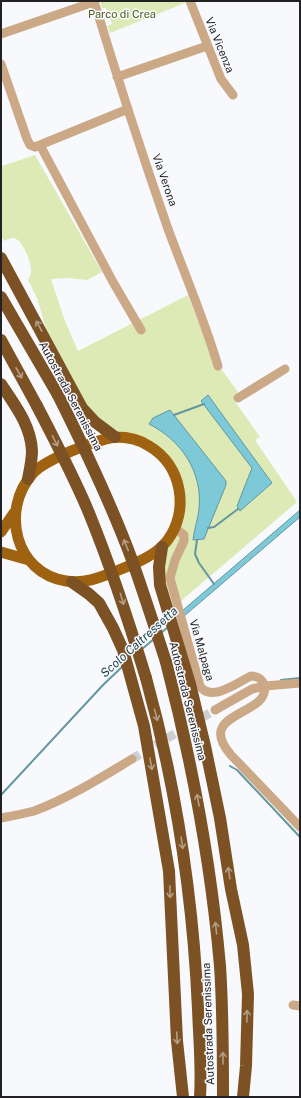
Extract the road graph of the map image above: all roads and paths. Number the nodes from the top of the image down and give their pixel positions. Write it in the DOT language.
graph roads {
  1 [pos="94,1"];
  2 [pos="190,1"];
  3 [pos="1,34"];
  4 [pos="207,46"];
  5 [pos="1,64"];
  6 [pos="118,77"];
  7 [pos="233,95"];
  8 [pos="128,108"];
  9 [pos="40,145"];
  10 [pos="1,258"];
  11 [pos="1,297"];
  12 [pos="141,330"];
  13 [pos="1,340"];
  14 [pos="218,366"];
  15 [pos="285,369"];
  16 [pos="1,384"];
  17 [pos="238,398"];
  18 [pos="115,437"];
  19 [pos="28,479"];
  20 [pos="15,513"];
  21 [pos="175,528"];
  22 [pos="1,532"];
  23 [pos="162,547"];
  24 [pos="1,552"];
  25 [pos="29,560"];
  26 [pos="72,582"];
  27 [pos="171,604"];
  28 [pos="179,630"];
  29 [pos="300,683"];
  30 [pos="265,686"];
  31 [pos="215,710"];
  32 [pos="132,759"];
  33 [pos="1,818"];
  34 [pos="300,828"];
  35 [pos="183,1097"];
  36 [pos="200,1097"];
  37 [pos="223,1097"];
  38 [pos="244,1097"];
  1 -- 3 [label="street"];
  1 -- 6 [label="street, Via Verona"];
  2 -- 4 [label="street, Via Vicenza"];
  4 -- 6 [label="street"];
  4 -- 7 [label="street, Via Vicenza"];
  5 -- 9 [label="street"];
  6 -- 8 [label="street, Via Verona"];
  8 -- 9 [label="street"];
  8 -- 14 [label="street, Via Verona"];
  9 -- 12 [label="street"];
  18 -- 10 [label="highway, one-way"];
  37 -- 11 [label="highway, Autostrada Serenissima, one-way, bridge"];
  13 -- 36 [label="highway, Autostrada Serenissima, one-way, bridge"];
  15 -- 17 [label="street"];
  16 -- 19 [label="highway"];
  18 -- 19 [label="main road"];
  18 -- 21 [label="main road"];
  19 -- 20 [label="main road"];
  20 -- 22 [label="main road"];
  20 -- 25 [label="main road"];
  21 -- 23 [label="main road"];
  21 -- 27 [label="street"];
  23 -- 26 [label="main road"];
  23 -- 27 [label="highway"];
  24 -- 25 [label="main road"];
  25 -- 26 [label="main road"];
  26 -- 35 [label="highway, one-way"];
  27 -- 28 [label="highway"];
  28 -- 30 [label="street, Via Malpaga"];
  38 -- 28 [label="highway, one-way"];
  29 -- 30 [label="street"];
  30 -- 31 [label="street"];
  30 -- 34 [label="street"];
  32 -- 33 [label="street"];
}
